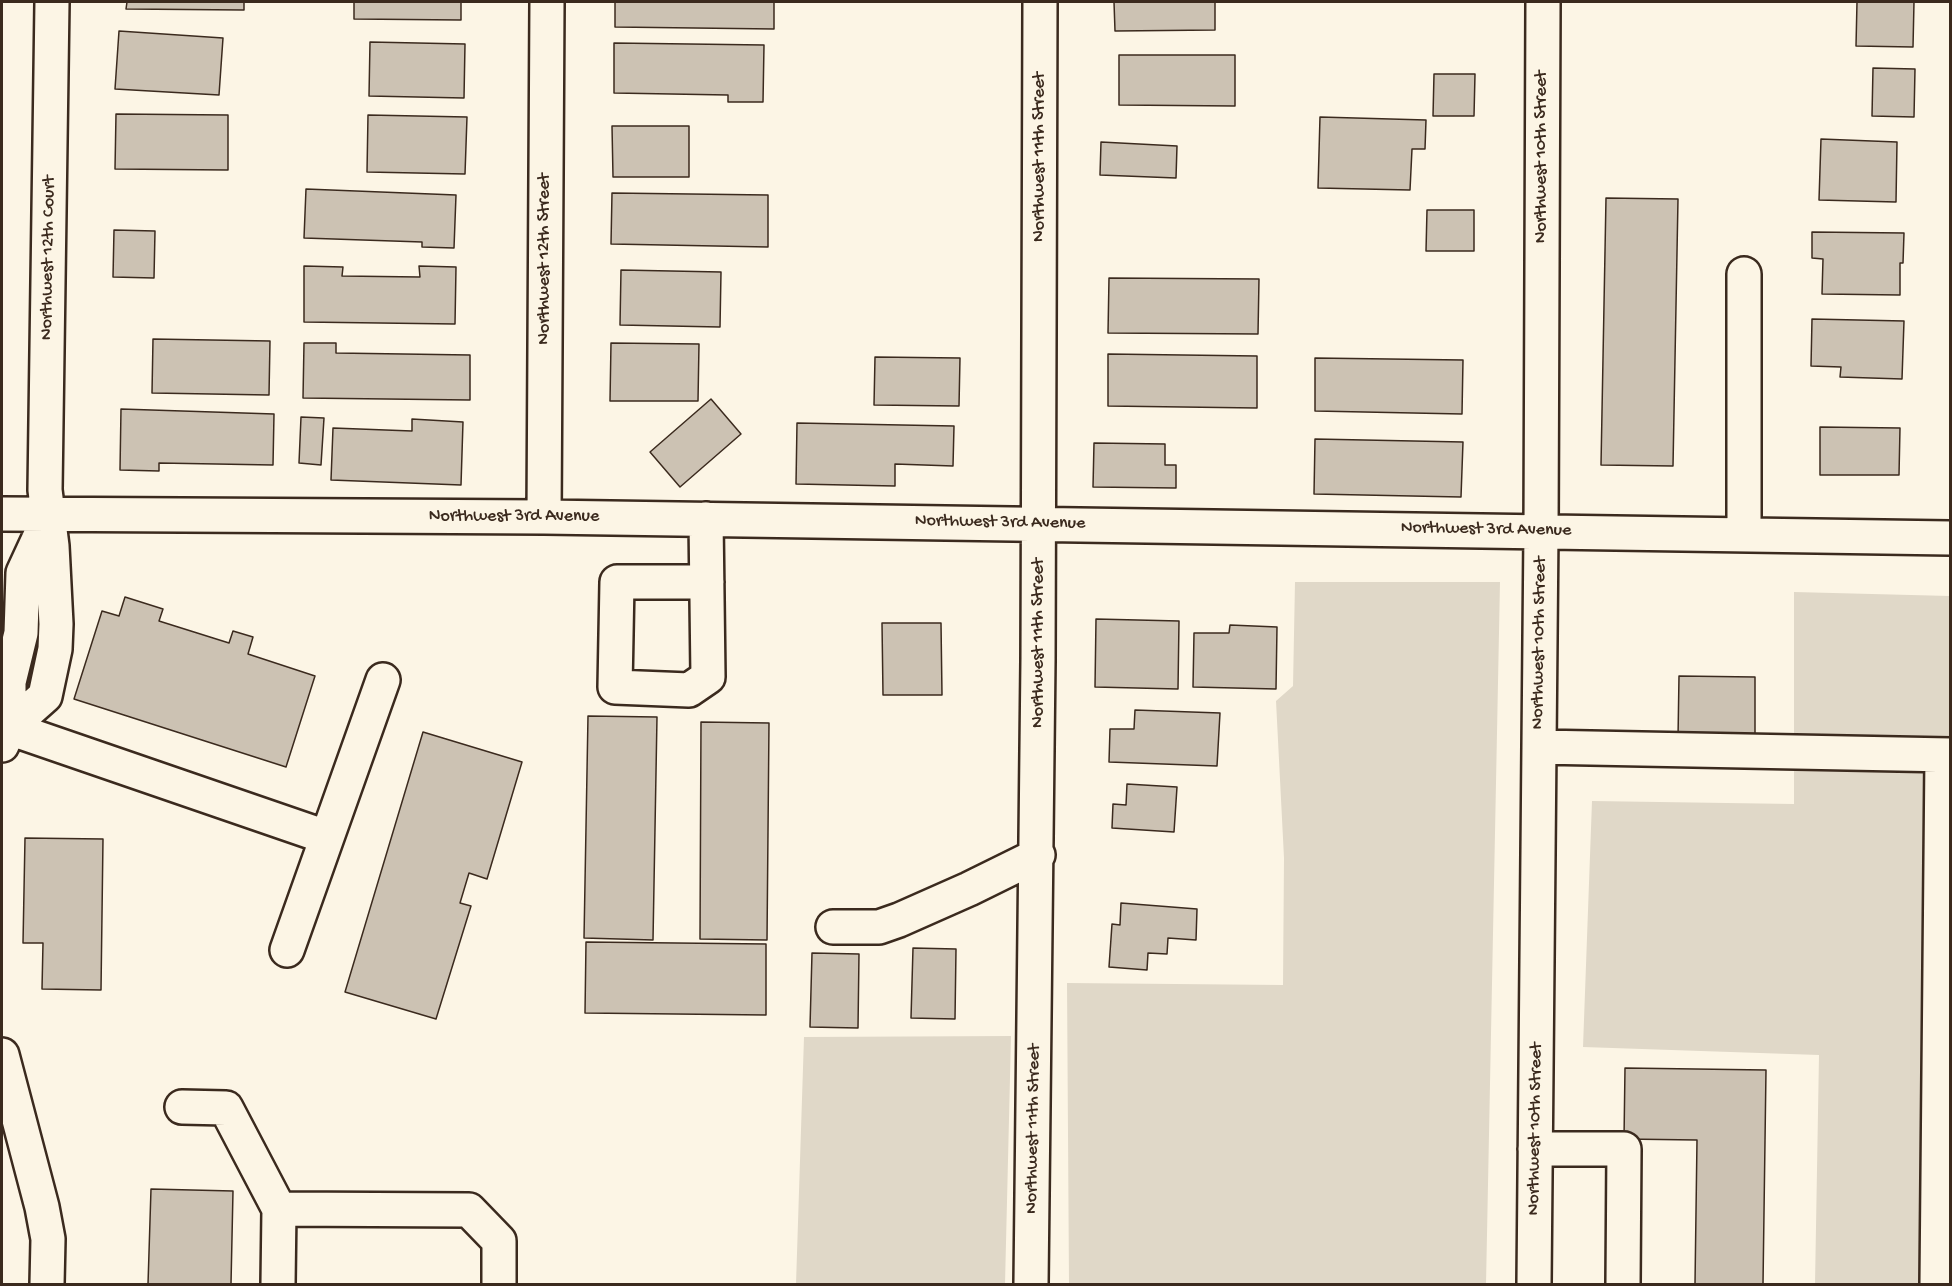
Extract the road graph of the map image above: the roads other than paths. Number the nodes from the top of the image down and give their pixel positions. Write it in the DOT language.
graph roads {
  1 [pos="52,2"];
  2 [pos="547,2"];
  3 [pos="1040,2"];
  4 [pos="1543,2"];
  5 [pos="1744,274"];
  6 [pos="2,514"];
  7 [pos="50,515"];
  8 [pos="544,517"];
  9 [pos="706,519"];
  10 [pos="1040,523"];
  11 [pos="1541,531"];
  12 [pos="1744,534"];
  13 [pos="1950,537"];
  14 [pos="707,582"];
  15 [pos="382,680"];
  16 [pos="5,736"];
  17 [pos="1539,747"];
  18 [pos="1946,755"];
  19 [pos="326,837"];
  20 [pos="1038,855"];
  21 [pos="833,927"];
  22 [pos="286,950"];
  23 [pos="2,1055"];
  24 [pos="182,1107"];
  25 [pos="1535,1149"];
  26 [pos="279,1209"];
  27 [pos="47,1284"];
  28 [pos="278,1284"];
  29 [pos="499,1284"];
  30 [pos="1031,1284"];
  31 [pos="1534,1284"];
  32 [pos="1623,1284"];
  33 [pos="1937,1284"];
  1 -- 7 [label="street, Northwest 12th Court"];
  2 -- 8 [label="street, Northwest 12th Street"];
  3 -- 10 [label="street, Northwest 11th Street"];
  4 -- 11 [label="street, Northwest 10th Street"];
  5 -- 12 [label="street"];
  6 -- 7 [label="street, Northwest 3rd Avenue"];
  7 -- 8 [label="street, Northwest 3rd Avenue"];
  7 -- 16 [label="street"];
  8 -- 9 [label="street, Northwest 3rd Avenue"];
  9 -- 10 [label="street, Northwest 3rd Avenue"];
  9 -- 14 [label="street"];
  10 -- 11 [label="street, Northwest 3rd Avenue"];
  10 -- 20 [label="street, Northwest 11th Street"];
  11 -- 12 [label="street, Northwest 3rd Avenue"];
  11 -- 17 [label="street, Northwest 10th Street"];
  12 -- 13 [label="street, Northwest 3rd Avenue"];
  15 -- 19 [label="street"];
  16 -- 19 [label="street"];
  17 -- 18 [label="street"];
  17 -- 25 [label="street, Northwest 10th Street"];
  18 -- 33 [label="street"];
  19 -- 22 [label="street"];
  20 -- 21 [label="street"];
  20 -- 30 [label="street, Northwest 11th Street"];
  23 -- 27 [label="street"];
  24 -- 26 [label="street"];
  25 -- 31 [label="street, Northwest 10th Street"];
  25 -- 32 [label="street"];
  26 -- 28 [label="street"];
  26 -- 29 [label="street"];
}
